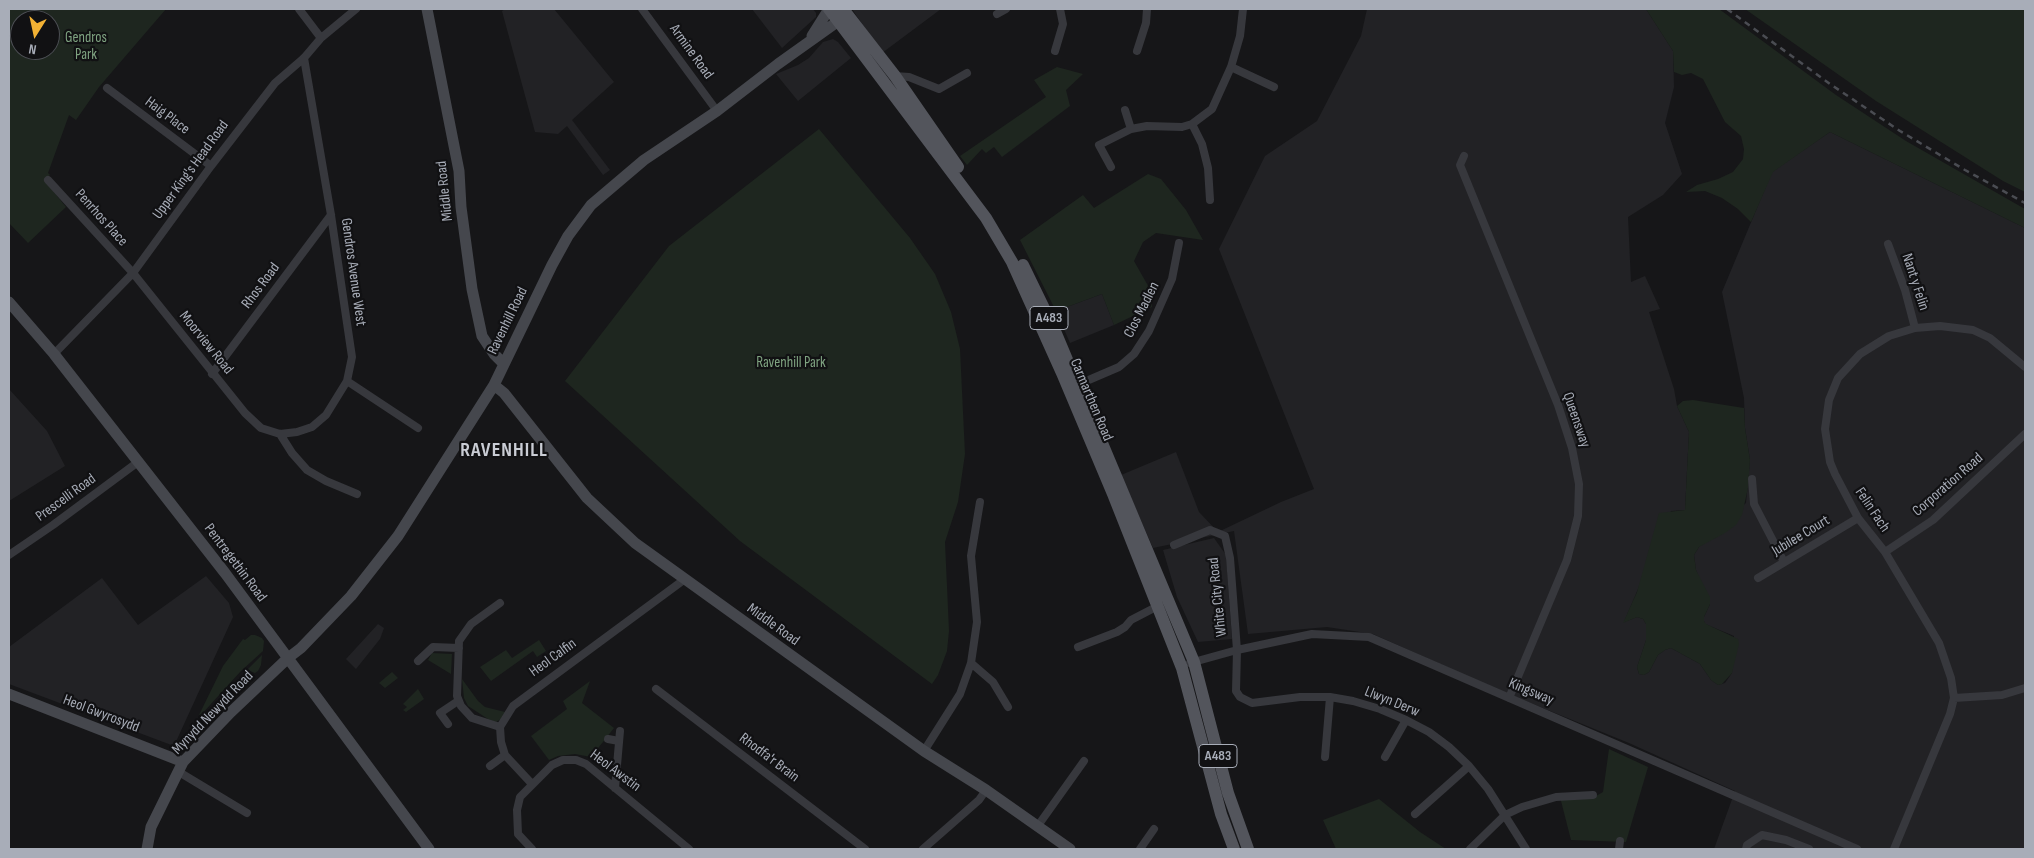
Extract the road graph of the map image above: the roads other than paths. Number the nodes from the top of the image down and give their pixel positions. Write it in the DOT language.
graph roads {
  1 [pos="299,9"];
  2 [pos="356,9"];
  3 [pos="427,9"];
  4 [pos="642,9"];
  5 [pos="829,9"];
  6 [pos="843,9"];
  7 [pos="1006,9"];
  8 [pos="1060,9"];
  9 [pos="1147,9"];
  10 [pos="1242,9"];
  11 [pos="997,14"];
  12 [pos="837,22"];
  13 [pos="321,38"];
  14 [pos="805,45"];
  15 [pos="1055,51"];
  16 [pos="1136,51"];
  17 [pos="304,58"];
  18 [pos="1231,67"];
  19 [pos="967,73"];
  20 [pos="895,76"];
  21 [pos="1274,87"];
  22 [pos="108,88"];
  23 [pos="1125,110"];
  24 [pos="717,111"];
  25 [pos="1192,124"];
  26 [pos="1131,129"];
  27 [pos="1464,156"];
  28 [pos="211,166"];
  29 [pos="1111,167"];
  30 [pos="48,180"];
  31 [pos="1210,200"];
  32 [pos="331,215"];
  33 [pos="1178,243"];
  34 [pos="1888,244"];
  35 [pos="133,273"];
  36 [pos="9,302"];
  37 [pos="1914,328"];
  38 [pos="54,354"];
  39 [pos="504,364"];
  40 [pos="2025,366"];
  41 [pos="212,374"];
  42 [pos="347,382"];
  43 [pos="494,385"];
  44 [pos="1077,385"];
  45 [pos="261,428"];
  46 [pos="418,428"];
  47 [pos="280,434"];
  48 [pos="2025,434"];
  49 [pos="138,462"];
  50 [pos="1752,479"];
  51 [pos="358,494"];
  52 [pos="980,502"];
  53 [pos="1858,518"];
  54 [pos="1174,545"];
  55 [pos="1885,552"];
  56 [pos="9,555"];
  57 [pos="1784,562"];
  58 [pos="1758,578"];
  59 [pos="685,579"];
  60 [pos="500,603"];
  61 [pos="1158,606"];
  62 [pos="1078,647"];
  63 [pos="459,648"];
  64 [pos="1237,650"];
  65 [pos="288,658"];
  66 [pos="418,661"];
  67 [pos="1194,662"];
  68 [pos="970,663"];
  69 [pos="1182,668"];
  70 [pos="2025,688"];
  71 [pos="656,689"];
  72 [pos="9,694"];
  73 [pos="1330,698"];
  74 [pos="1509,698"];
  75 [pos="1954,698"];
  76 [pos="458,700"];
  77 [pos="1008,708"];
  78 [pos="1406,720"];
  79 [pos="448,724"];
  80 [pos="500,727"];
  81 [pos="620,731"];
  82 [pos="608,739"];
  83 [pos="619,741"];
  84 [pos="924,751"];
  85 [pos="505,755"];
  86 [pos="1325,757"];
  87 [pos="1385,757"];
  88 [pos="1084,762"];
  89 [pos="490,766"];
  90 [pos="1469,766"];
  91 [pos="181,767"];
  92 [pos="532,784"];
  93 [pos="616,788"];
  94 [pos="986,790"];
  95 [pos="1593,796"];
  96 [pos="247,813"];
  97 [pos="1415,814"];
  98 [pos="1505,815"];
  99 [pos="1038,827"];
  100 [pos="1154,829"];
  101 [pos="146,849"];
  102 [pos="429,849"];
  103 [pos="532,849"];
  104 [pos="689,849"];
  105 [pos="865,849"];
  106 [pos="923,849"];
  107 [pos="1070,849"];
  108 [pos="1140,849"];
  109 [pos="1234,849"];
  110 [pos="1248,849"];
  111 [pos="1470,849"];
  112 [pos="1526,849"];
  113 [pos="1746,849"];
  114 [pos="1809,849"];
  115 [pos="1857,849"];
  116 [pos="1894,849"];
  1 -- 13 [label="street"];
  2 -- 13 [label="street, Upper King's Head Road"];
  3 -- 39 [label="street, Middle Road"];
  4 -- 24 [label="street, Armine Road"];
  5 -- 12 [label="main road, Carmarthen Road / A483"];
  5 -- 14 [label="street, Ravenhill Road"];
  6 -- 12 [label="main road"];
  6 -- 20 [label="main road, Carmarthen Road / A483"];
  7 -- 11 [label="street"];
  8 -- 15 [label="street"];
  9 -- 16 [label="street"];
  10 -- 18 [label="street"];
  12 -- 14 [label="street, Ravenhill Road"];
  12 -- 61 [label="main road, Carmarthen Road / A483"];
  13 -- 17 [label="street, Upper King's Head Road"];
  14 -- 24 [label="street, Ravenhill Road"];
  17 -- 28 [label="street, Upper King's Head Road"];
  17 -- 32 [label="street, Gendros Avenue West"];
  18 -- 21 [label="street"];
  18 -- 25 [label="street"];
  19 -- 20 [label="street"];
  20 -- 44 [label="main road, Carmarthen Road / A483"];
  22 -- 28 [label="street, Haig Place"];
  23 -- 26 [label="street"];
  24 -- 39 [label="street, Ravenhill Road"];
  25 -- 26 [label="street"];
  25 -- 31 [label="street"];
  26 -- 29 [label="street"];
  27 -- 74 [label="street, Queensway"];
  28 -- 35 [label="street, Upper King's Head Road"];
  30 -- 35 [label="street, Penrhos Place"];
  32 -- 41 [label="street, Rhos Road"];
  32 -- 42 [label="street, Gendros Avenue West"];
  33 -- 44 [label="street, Clos Madlen"];
  34 -- 37 [label="street, Nant y Felin"];
  35 -- 38 [label="street, Upper King's Head Road"];
  35 -- 41 [label="street, Moorview Road"];
  36 -- 38 [label="street, Pentregethin Road"];
  37 -- 40 [label="street, Felin Fach"];
  37 -- 53 [label="street, Felin Fach"];
  38 -- 49 [label="street, Pentregethin Road"];
  39 -- 43 [label="street, Ravenhill Road"];
  41 -- 45 [label="street, Moorview Road"];
  42 -- 46 [label="street"];
  42 -- 47 [label="street, Gendros Avenue West"];
  43 -- 59 [label="street, Middle Road"];
  43 -- 65 [label="street, Ravenhill Road"];
  44 -- 67 [label="main road, Carmarthen Road / A483"];
  45 -- 47 [label="street, Gendros Avenue West"];
  47 -- 51 [label="street"];
  48 -- 55 [label="street, Corporation Road"];
  49 -- 56 [label="street, Prescelli Road"];
  49 -- 65 [label="street, Pentregethin Road"];
  50 -- 57 [label="street"];
  52 -- 68 [label="street"];
  53 -- 55 [label="street, Felin Fach"];
  53 -- 57 [label="street, Jubilee Court"];
  54 -- 64 [label="street, White City Road"];
  55 -- 75 [label="street, Felin Fach"];
  57 -- 58 [label="street, Jubilee Court"];
  59 -- 80 [label="street, Heol Calfin"];
  59 -- 84 [label="street, Middle Road"];
  60 -- 63 [label="street"];
  61 -- 62 [label="street"];
  61 -- 69 [label="main road, Carmarthen Road / A483"];
  63 -- 66 [label="street"];
  63 -- 76 [label="street"];
  64 -- 67 [label="street, Kingsway"];
  64 -- 73 [label="street, Llwyn Derw"];
  64 -- 74 [label="street, Kingsway"];
  65 -- 91 [label="street, Mynydd Newydd Road"];
  65 -- 102 [label="street, Pentregethin Road"];
  67 -- 69 [label="street, Kingsway"];
  67 -- 110 [label="main road, Carmarthen Road / A483"];
  68 -- 77 [label="street"];
  68 -- 84 [label="street"];
  69 -- 109 [label="main road, Carmarthen Road / A483"];
  70 -- 75 [label="street"];
  71 -- 105 [label="street, Rhodfa'r Brain"];
  72 -- 91 [label="street, Heol Gwyrosydd"];
  73 -- 78 [label="street, Llwyn Derw"];
  73 -- 86 [label="street"];
  74 -- 115 [label="street, Kingsway"];
  75 -- 116 [label="street, Felin Fach"];
  76 -- 79 [label="street"];
  76 -- 80 [label="street"];
  78 -- 87 [label="street"];
  78 -- 90 [label="street, Llwyn Derw"];
  80 -- 85 [label="street"];
  81 -- 83 [label="street"];
  82 -- 83 [label="street"];
  83 -- 93 [label="street"];
  84 -- 94 [label="street, Middle Road"];
  85 -- 89 [label="street"];
  85 -- 92 [label="street"];
  88 -- 99 [label="street"];
  90 -- 97 [label="street"];
  90 -- 98 [label="street, Llwyn Derw"];
  91 -- 96 [label="street"];
  91 -- 101 [label="street, Mynydd Newydd Road"];
  92 -- 93 [label="street, Heol Awstin"];
  92 -- 103 [label="street, Heol Awstin"];
  93 -- 104 [label="street, Heol Awstin"];
  94 -- 99 [label="street, Middle Road"];
  94 -- 106 [label="street"];
  95 -- 98 [label="street"];
  98 -- 111 [label="street"];
  98 -- 112 [label="street, Llwyn Derw"];
  99 -- 107 [label="street, Middle Road"];
  100 -- 108 [label="street"];
  113 -- 114 [label="street"];
}
